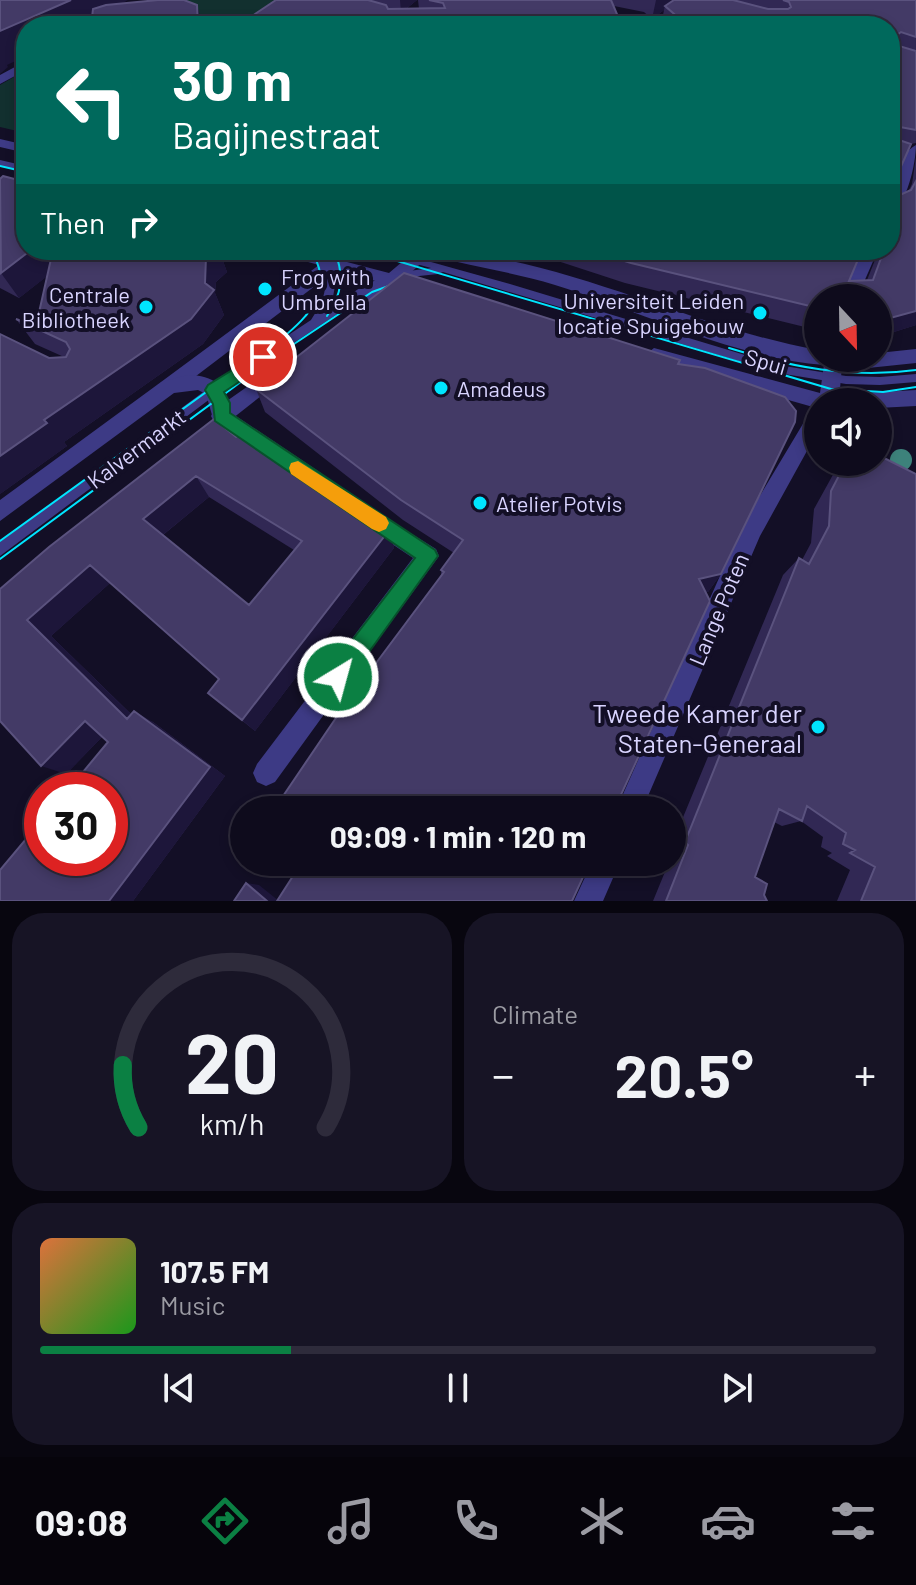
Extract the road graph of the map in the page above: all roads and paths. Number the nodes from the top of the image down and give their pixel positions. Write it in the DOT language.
graph roads {
  1 [pos="689,0"];
  2 [pos="666,16"];
  3 [pos="914,155"];
  4 [pos="900,186"];
  5 [pos="327,260"];
  6 [pos="328,260"];
  7 [pos="331,260"];
  8 [pos="418,260"];
  9 [pos="440,260"];
  10 [pos="462,260"];
  11 [pos="865,260"];
  12 [pos="457,272"];
  13 [pos="393,278"];
  14 [pos="854,284"];
  15 [pos="443,296"];
  16 [pos="266,312"];
  17 [pos="284,316"];
  18 [pos="312,325"];
  19 [pos="640,351"];
  20 [pos="916,356"];
  21 [pos="804,358"];
  22 [pos="892,359"];
  23 [pos="804,369"];
  24 [pos="843,372"];
  25 [pos="916,378"];
  26 [pos="168,387"];
  27 [pos="214,390"];
  28 [pos="804,396"];
  29 [pos="916,398"];
  30 [pos="892,399"];
  31 [pos="213,422"];
  32 [pos="804,438"];
  33 [pos="0,512"];
  34 [pos="0,550"];
  35 [pos="266,773"];
  36 [pos="635,796"];
  37 [pos="600,876"];
  38 [pos="588,901"];
  1 -- 2 [label="lane"];
  3 -- 4 [label="street"];
  5 -- 16 [label="street, Kalvermarkt"];
  6 -- 18 [label="lane"];
  7 -- 13 [label="street"];
  8 -- 13 [label="street, Kalvermarkt"];
  9 -- 12 [label="lane, Spui"];
  10 -- 21 [label="street, Spui"];
  11 -- 14 [label="street"];
  12 -- 13 [label="lane, Kalvermarkt"];
  12 -- 23 [label="lane, Spui"];
  13 -- 15 [label="street"];
  13 -- 18 [label="lane, Kalvermarkt"];
  13 -- 31 [label="street, Kalvermarkt"];
  16 -- 17 [label="street"];
  16 -- 26 [label="street, Kalvermarkt"];
  18 -- 27 [label="lane, Kalvermarkt"];
  19 -- 28 [label="street, Spui"];
  20 -- 22 [label="street"];
  24 -- 25 [label="lane"];
  26 -- 27 [label="street"];
  26 -- 33 [label="street, Kalvermarkt"];
  27 -- 31 [label="street"];
  27 -- 34 [label="lane, Kalvermarkt"];
  29 -- 30 [label="street"];
  31 -- 35 [label="street"];
  32 -- 36 [label="street, Lange Poten"];
  37 -- 38 [label="street"];
}
